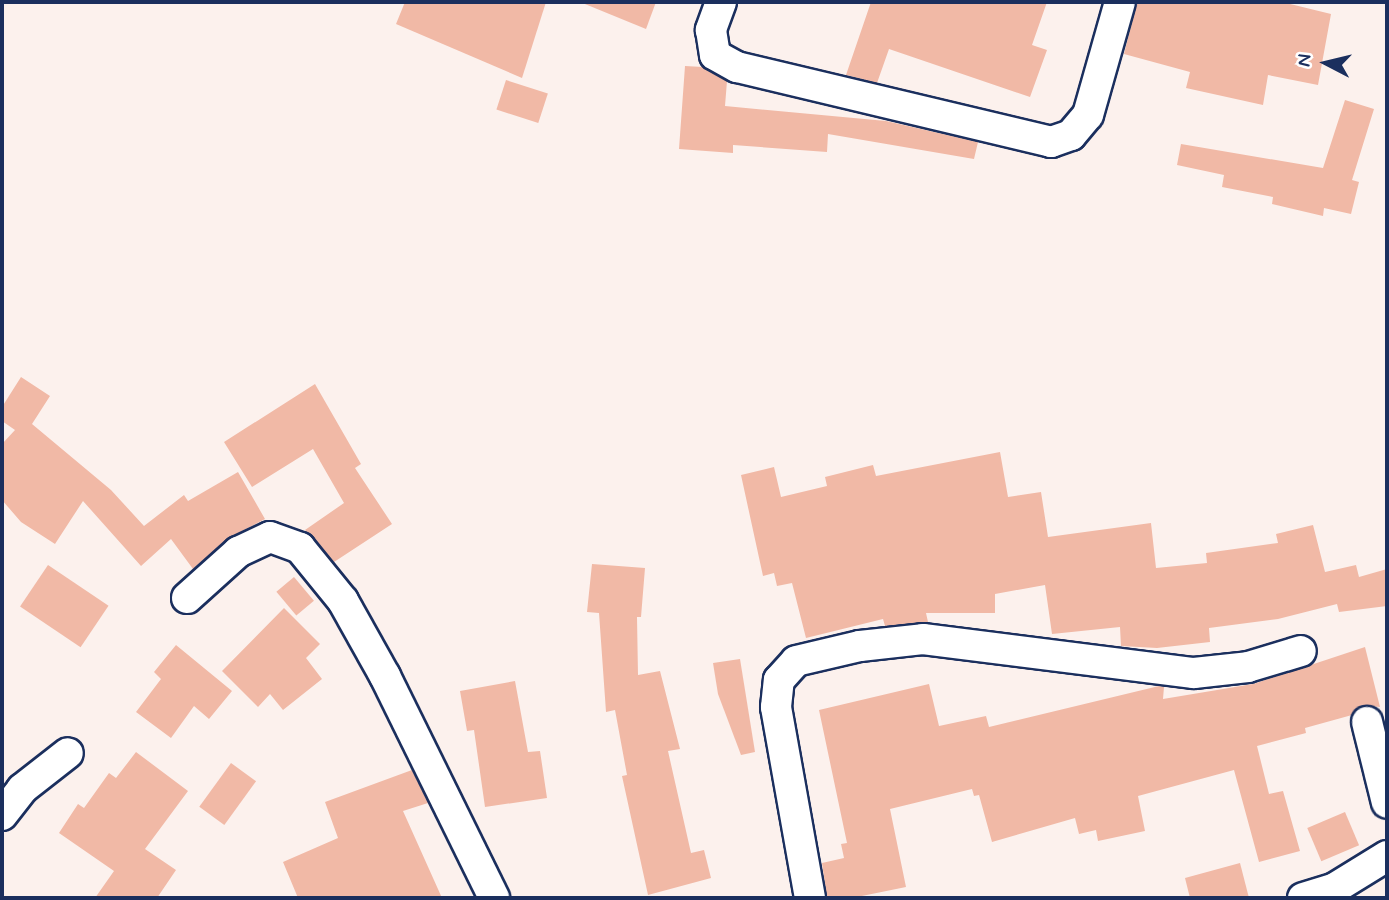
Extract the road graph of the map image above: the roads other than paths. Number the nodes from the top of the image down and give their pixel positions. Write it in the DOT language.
graph roads {
  1 [pos="721,2"];
  2 [pos="1120,2"];
  3 [pos="187,598"];
  4 [pos="1301,651"];
  5 [pos="1367,722"];
  6 [pos="68,753"];
  7 [pos="1387,803"];
  8 [pos="2,815"];
  9 [pos="1387,856"];
  10 [pos="494,898"];
  11 [pos="810,898"];
  12 [pos="1303,898"];
  1 -- 2 [label="street"];
  3 -- 10 [label="street"];
  4 -- 11 [label="street"];
  5 -- 7 [label="street"];
  6 -- 8 [label="street"];
  9 -- 12 [label="street"];
}
